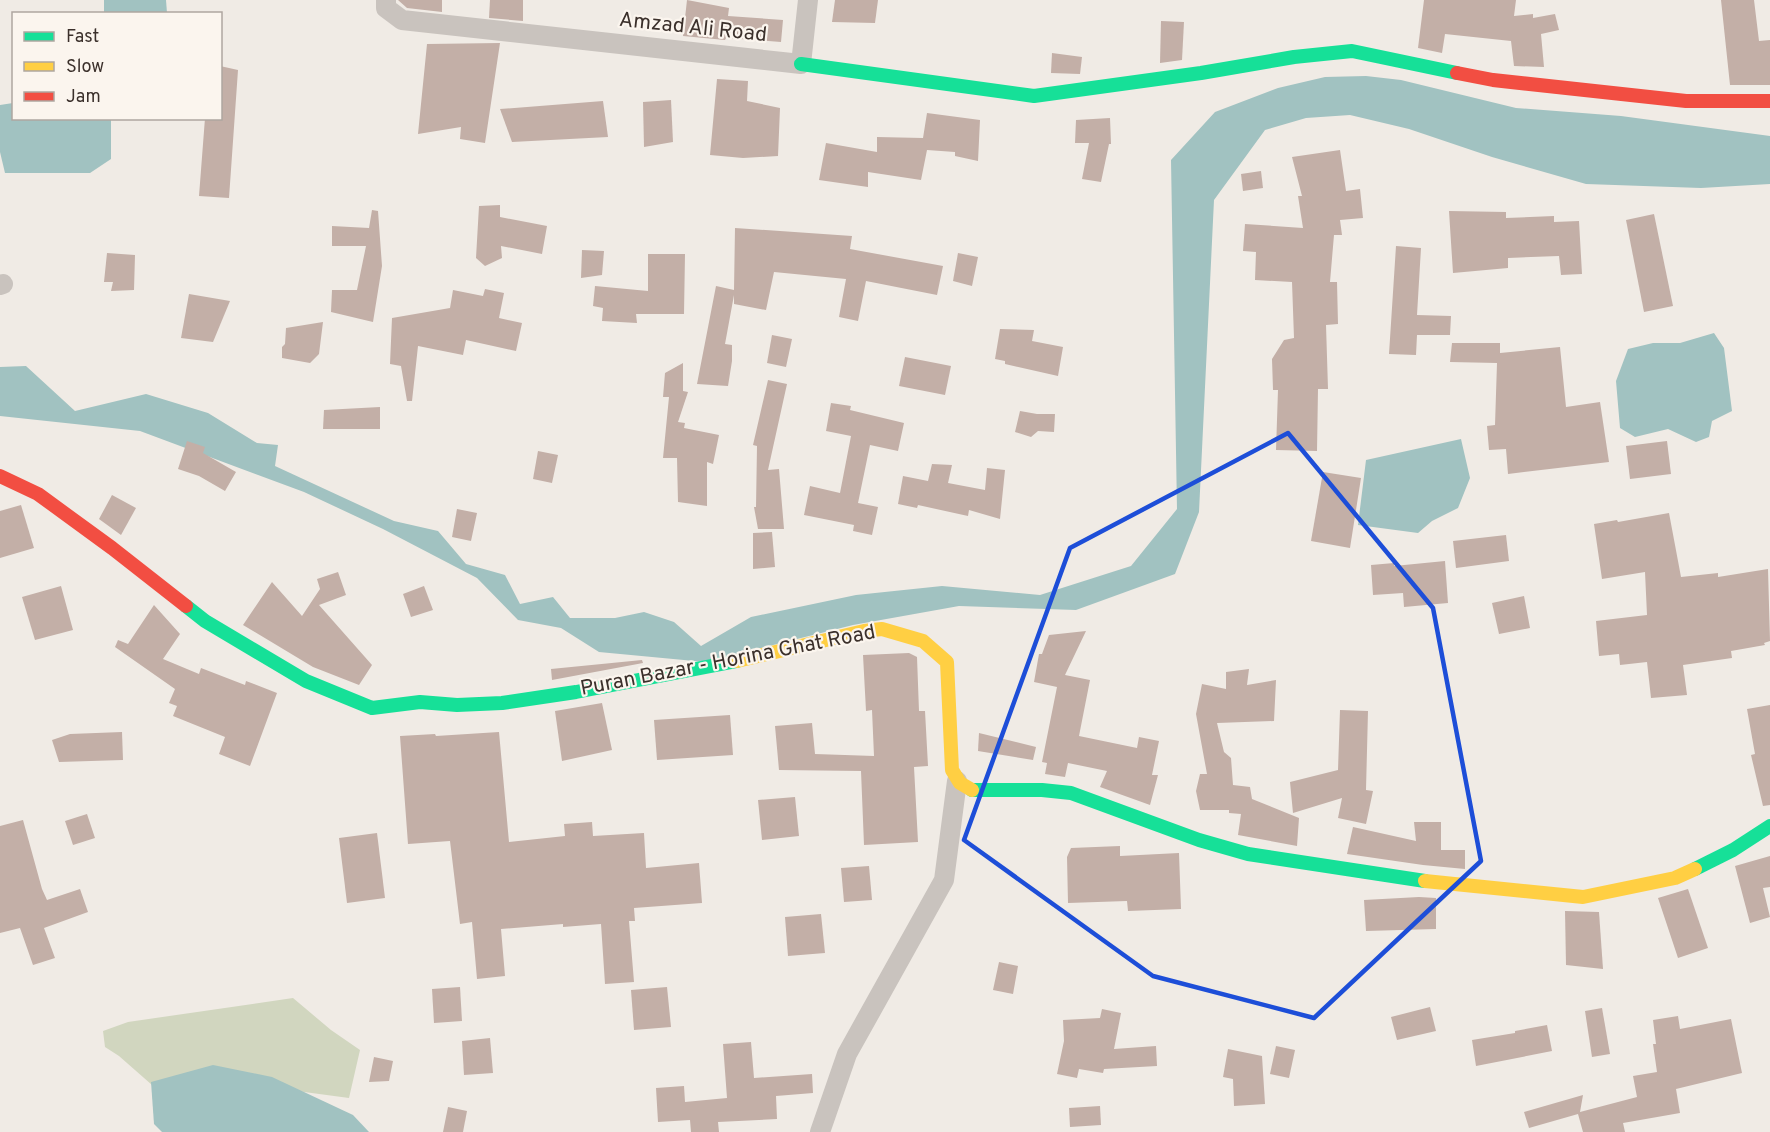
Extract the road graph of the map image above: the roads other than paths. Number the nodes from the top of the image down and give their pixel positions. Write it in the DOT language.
graph roads {
  1 [pos="386,0"];
  2 [pos="808,0"];
  3 [pos="801,64"];
  4 [pos="1770,100"];
  5 [pos="0,476"];
  6 [pos="957,781"];
  7 [pos="1770,826"];
  8 [pos="820,1132"];
  1 -- 3 [label="street, Amzad Ali Road"];
  2 -- 3 [label="street"];
  3 -- 4 [label="main road"];
  5 -- 6 [label="main road, Puran Bazar - Horina Ghat Road"];
  6 -- 7 [label="main road"];
  6 -- 8 [label="street"];
}
